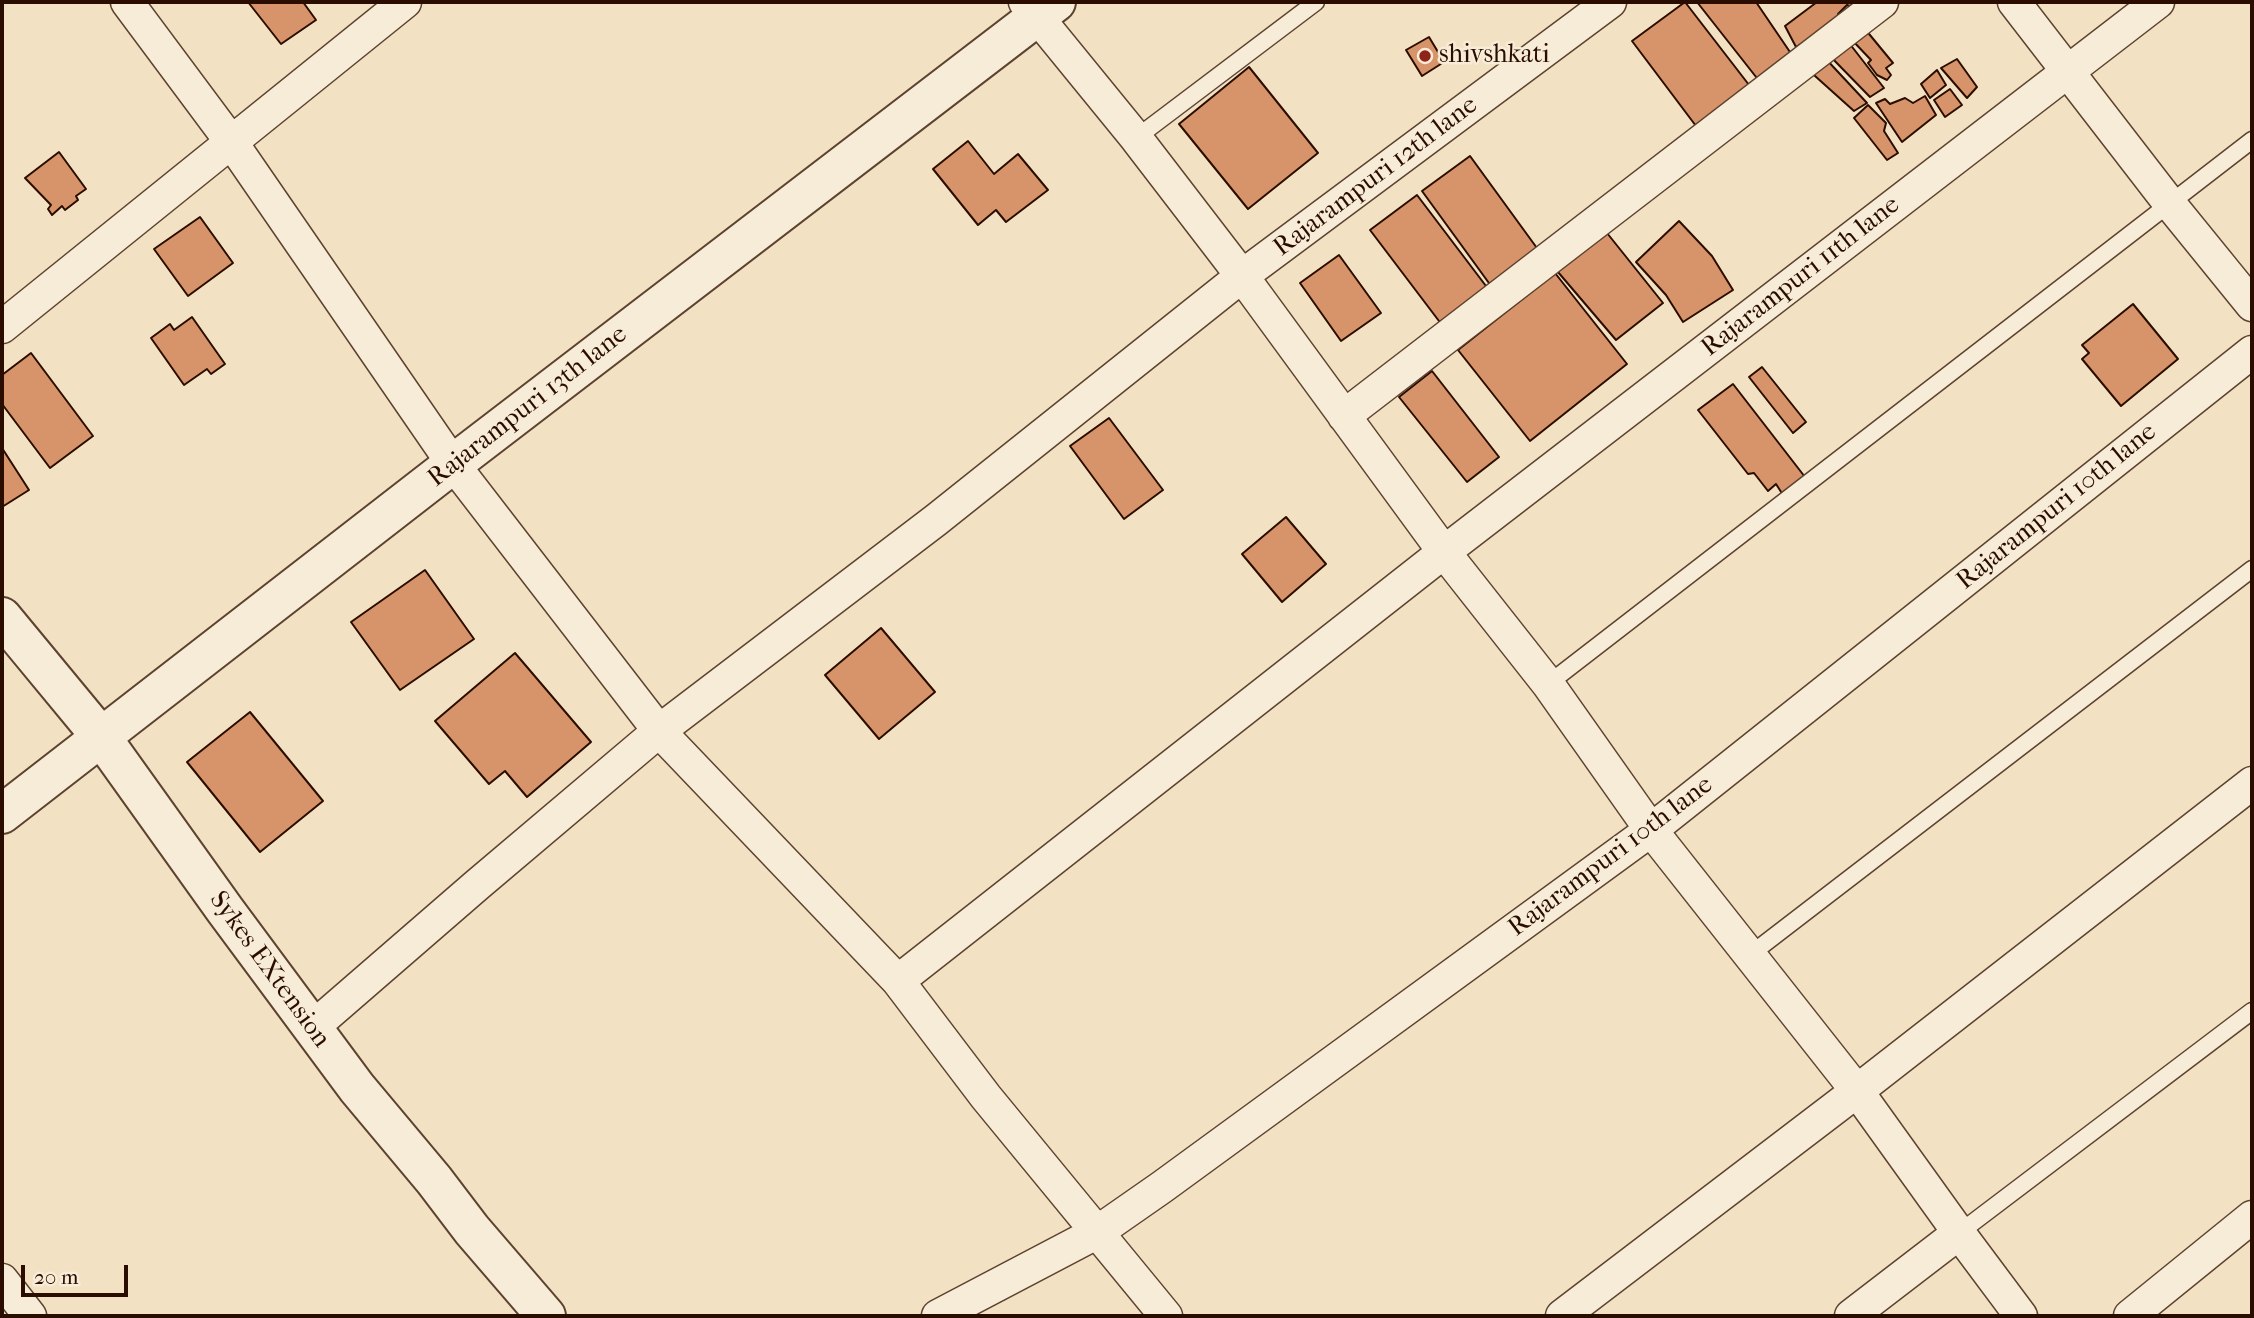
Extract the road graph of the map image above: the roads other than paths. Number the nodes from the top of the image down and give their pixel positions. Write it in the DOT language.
graph roads {
  1 [pos="127,2"];
  2 [pos="405,2"];
  3 [pos="1316,2"];
  4 [pos="1610,2"];
  5 [pos="1882,2"];
  6 [pos="2014,2"];
  7 [pos="2158,2"];
  8 [pos="1040,7"];
  9 [pos="2068,72"];
  10 [pos="1136,138"];
  11 [pos="2252,140"];
  12 [pos="232,143"];
  13 [pos="2170,204"];
  14 [pos="1242,276"];
  15 [pos="2252,305"];
  16 [pos="2,327"];
  17 [pos="2252,352"];
  18 [pos="1344,416"];
  19 [pos="453,464"];
  20 [pos="1444,552"];
  21 [pos="2252,569"];
  22 [pos="2,617"];
  23 [pos="1548,684"];
  24 [pos="659,731"];
  25 [pos="102,738"];
  26 [pos="2252,783"];
  27 [pos="2,814"];
  28 [pos="1651,830"];
  29 [pos="1751,954"];
  30 [pos="898,981"];
  31 [pos="2252,1011"];
  32 [pos="312,1028"];
  33 [pos="1857,1091"];
  34 [pos="2252,1217"];
  35 [pos="1096,1233"];
  36 [pos="1959,1233"];
  37 [pos="2,1280"];
  38 [pos="27,1315"];
  39 [pos="546,1316"];
  40 [pos="938,1316"];
  41 [pos="1166,1316"];
  42 [pos="1562,1316"];
  43 [pos="1851,1316"];
  44 [pos="2021,1316"];
  45 [pos="2130,1316"];
  1 -- 12 [label="street"];
  2 -- 12 [label="street"];
  3 -- 10 [label="lane"];
  4 -- 14 [label="street, Rajarampuri 12th lane"];
  5 -- 18 [label="street"];
  6 -- 9 [label="street"];
  7 -- 9 [label="street, Rajarampuri 11th lane"];
  8 -- 10 [label="street"];
  8 -- 19 [label="street, Rajarampuri 13th lane"];
  9 -- 13 [label="street"];
  9 -- 20 [label="street, Rajarampuri 11th lane"];
  10 -- 14 [label="street"];
  11 -- 13 [label="lane"];
  12 -- 16 [label="street"];
  12 -- 19 [label="street"];
  13 -- 15 [label="street"];
  13 -- 23 [label="lane"];
  14 -- 18 [label="street"];
  14 -- 24 [label="street, Rajarampuri 12th lane"];
  17 -- 28 [label="street, Rajarampuri 10th lane"];
  18 -- 20 [label="street"];
  19 -- 24 [label="street"];
  19 -- 25 [label="street, Rajarampuri 13th lane"];
  20 -- 23 [label="street"];
  20 -- 30 [label="street, Rajarampuri 11th lane"];
  21 -- 29 [label="lane"];
  22 -- 25 [label="street, Sykes EXtension"];
  23 -- 28 [label="street"];
  24 -- 30 [label="street"];
  24 -- 32 [label="street, Rajarampuri 12th lane"];
  25 -- 27 [label="street, Rajarampuri 13th lane"];
  25 -- 32 [label="street, Sykes EXtension"];
  26 -- 33 [label="street"];
  28 -- 29 [label="street"];
  28 -- 35 [label="street, Rajarampuri 10th lane"];
  29 -- 33 [label="street"];
  30 -- 35 [label="street"];
  31 -- 36 [label="lane"];
  32 -- 39 [label="street, Sykes EXtension"];
  33 -- 36 [label="street"];
  33 -- 42 [label="street"];
  34 -- 45 [label="street"];
  35 -- 40 [label="street, Rajarampuri 10th lane"];
  35 -- 41 [label="street"];
  36 -- 43 [label="street"];
  36 -- 44 [label="street"];
  37 -- 38 [label="street"];
}
